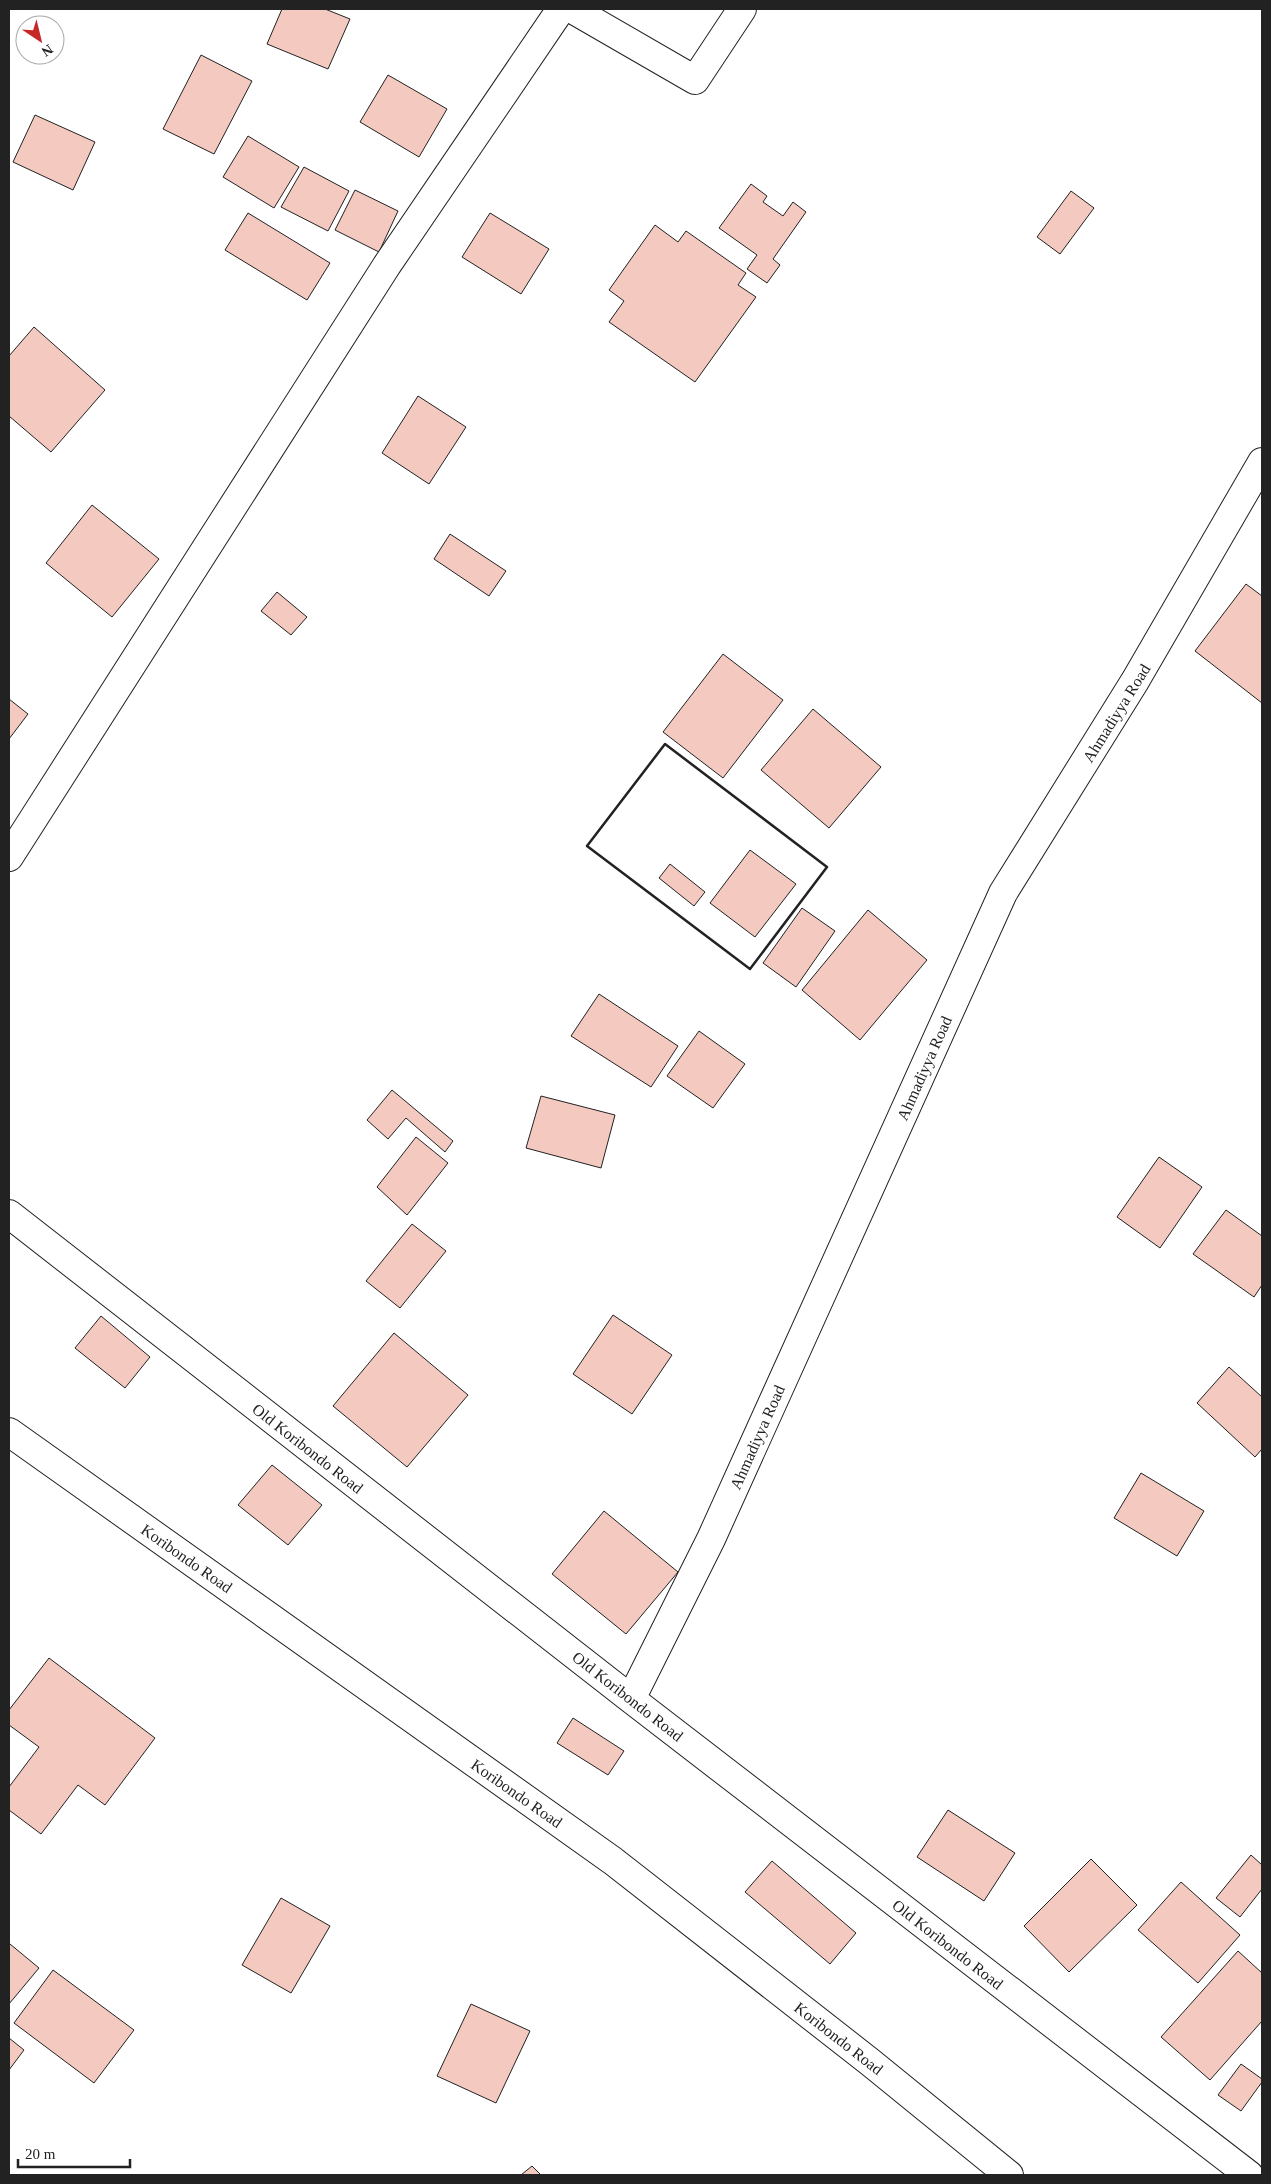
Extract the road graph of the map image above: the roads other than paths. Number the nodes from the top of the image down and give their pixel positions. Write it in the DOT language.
graph roads {
  1 [pos="561,9"];
  2 [pos="572,9"];
  3 [pos="742,9"];
  4 [pos="1262,462"];
  5 [pos="9,857"];
  6 [pos="9,1214"];
  7 [pos="9,1432"];
  8 [pos="631,1699"];
  9 [pos="1009,2175"];
  10 [pos="1249,2175"];
  1 -- 5 [label="main road"];
  2 -- 3 [label="main road"];
  4 -- 8 [label="main road, Ahmadiyya Road"];
  6 -- 8 [label="main road, Old Koribondo Road"];
  7 -- 9 [label="main road, Koribondo Road"];
  8 -- 10 [label="main road, Old Koribondo Road"];
}
